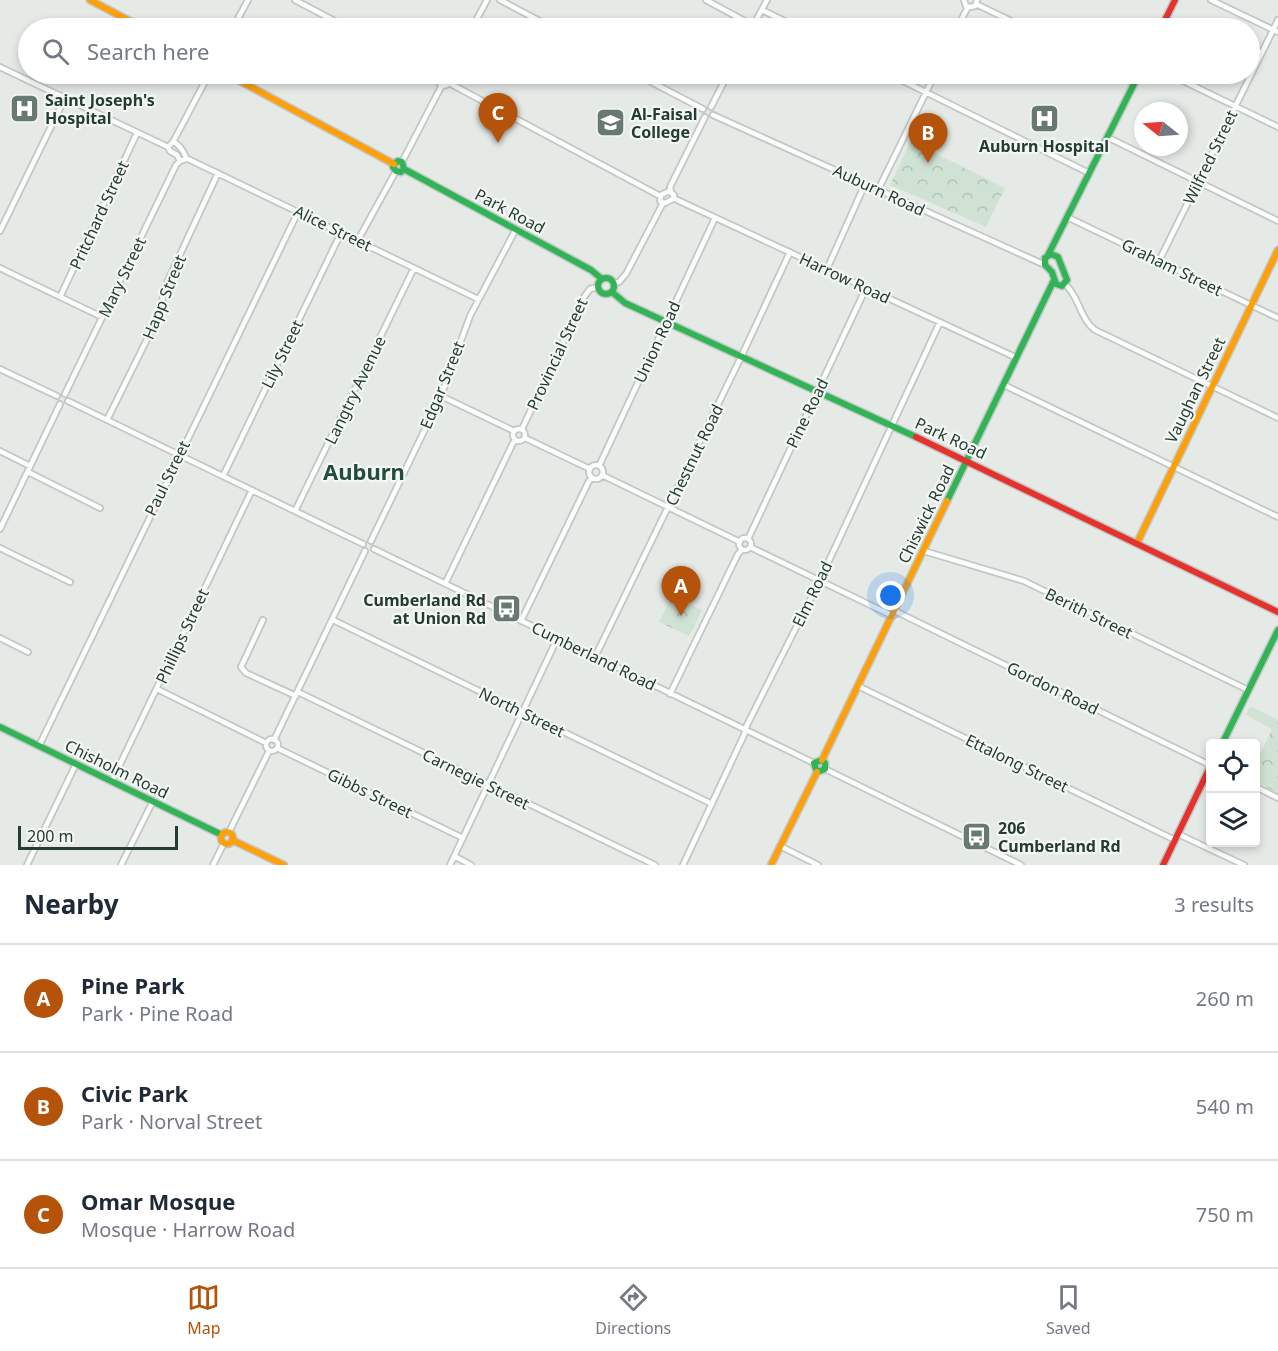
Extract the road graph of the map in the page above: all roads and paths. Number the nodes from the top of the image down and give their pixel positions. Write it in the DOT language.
graph roads {
  1 [pos="90,0"];
  2 [pos="248,0"];
  3 [pos="295,0"];
  4 [pos="488,0"];
  5 [pos="500,0"];
  6 [pos="706,0"];
  7 [pos="767,0"];
  8 [pos="964,0"];
  9 [pos="1175,0"];
  10 [pos="1211,0"];
  11 [pos="976,2"];
  12 [pos="968,7"];
  13 [pos="762,10"];
  14 [pos="124,18"];
  15 [pos="238,18"];
  16 [pos="329,18"];
  17 [pos="478,18"];
  18 [pos="534,18"];
  19 [pos="737,18"];
  20 [pos="758,18"];
  21 [pos="778,18"];
  22 [pos="962,18"];
  23 [pos="1007,18"];
  24 [pos="1166,18"];
  25 [pos="1249,18"];
  26 [pos="1278,20"];
  27 [pos="1260,23"];
  28 [pos="1276,31"];
  29 [pos="1260,61"];
  30 [pos="0,67"];
  31 [pos="18,76"];
  32 [pos="36,84"];
  33 [pos="203,84"];
  34 [pos="246,84"];
  35 [pos="448,84"];
  36 [pos="451,84"];
  37 [pos="655,84"];
  38 [pos="723,84"];
  39 [pos="910,84"];
  40 [pos="930,84"];
  41 [pos="1133,84"];
  42 [pos="1190,84"];
  43 [pos="1248,84"];
  44 [pos="442,85"];
  45 [pos="926,92"];
  46 [pos="65,98"];
  47 [pos="1236,106"];
  48 [pos="711,107"];
  49 [pos="703,109"];
  50 [pos="713,115"];
  51 [pos="705,117"];
  52 [pos="1278,127"];
  53 [pos="137,133"];
  54 [pos="1107,137"];
  55 [pos="173,142"];
  56 [pos="168,147"];
  57 [pos="186,158"];
  58 [pos="180,161"];
  59 [pos="394,164"];
  60 [pos="403,165"];
  61 [pos="396,171"];
  62 [pos="218,173"];
  63 [pos="1089,173"];
  64 [pos="1198,182"];
  65 [pos="865,184"];
  66 [pos="878,190"];
  67 [pos="671,192"];
  68 [pos="660,196"];
  69 [pos="673,198"];
  70 [pos="663,203"];
  71 [pos="298,212"];
  72 [pos="1067,216"];
  73 [pos="715,218"];
  74 [pos="1278,221"];
  75 [pos="516,229"];
  76 [pos="0,231"];
  77 [pos="341,232"];
  78 [pos="358,240"];
  79 [pos="1278,250"];
  80 [pos="790,252"];
  81 [pos="1048,255"];
  82 [pos="1159,261"];
  83 [pos="1045,265"];
  84 [pos="0,268"];
  85 [pos="414,268"];
  86 [pos="827,269"];
  87 [pos="602,279"];
  88 [pos="1054,280"];
  89 [pos="614,284"];
  90 [pos="1065,284"];
  91 [pos="598,287"];
  92 [pos="866,288"];
  93 [pos="612,292"];
  94 [pos="60,297"];
  95 [pos="478,299"];
  96 [pos="1251,305"];
  97 [pos="102,317"];
  98 [pos="1278,318"];
  99 [pos="667,321"];
  100 [pos="940,322"];
  101 [pos="742,355"];
  102 [pos="1017,358"];
  103 [pos="0,369"];
  104 [pos="1004,385"];
  105 [pos="1212,386"];
  106 [pos="817,390"];
  107 [pos="65,394"];
  108 [pos="57,396"];
  109 [pos="441,396"];
  110 [pos="68,401"];
  111 [pos="60,404"];
  112 [pos="1278,418"];
  113 [pos="107,420"];
  114 [pos="892,426"];
  115 [pos="522,429"];
  116 [pos="514,431"];
  117 [pos="525,438"];
  118 [pos="516,440"];
  119 [pos="0,451"];
  120 [pos="179,455"];
  121 [pos="968,461"];
  122 [pos="30,466"];
  123 [pos="599,466"];
  124 [pos="1173,466"];
  125 [pos="590,469"];
  126 [pos="28,472"];
  127 [pos="602,475"];
  128 [pos="223,476"];
  129 [pos="593,478"];
  130 [pos="252,490"];
  131 [pos="100,508"];
  132 [pos="669,508"];
  133 [pos="295,512"];
  134 [pos="1278,517"];
  135 [pos="0,529"];
  136 [pos="748,539"];
  137 [pos="371,541"];
  138 [pos="740,542"];
  139 [pos="1137,543"];
  140 [pos="363,544"];
  141 [pos="750,547"];
  142 [pos="0,548"];
  143 [pos="374,549"];
  144 [pos="742,550"];
  145 [pos="924,551"];
  146 [pos="365,552"];
  147 [pos="820,580"];
  148 [pos="70,582"];
  149 [pos="445,584"];
  150 [pos="1278,612"];
  151 [pos="894,614"];
  152 [pos="263,620"];
  153 [pos="333,620"];
  154 [pos="521,621"];
  155 [pos="1278,630"];
  156 [pos="0,638"];
  157 [pos="557,639"];
  158 [pos="28,652"];
  159 [pos="596,657"];
  160 [pos="858,686"];
  161 [pos="157,689"];
  162 [pos="1248,690"];
  163 [pos="297,694"];
  164 [pos="670,694"];
  165 [pos="522,712"];
  166 [pos="0,727"];
  167 [pos="746,730"];
  168 [pos="1224,739"];
  169 [pos="274,740"];
  170 [pos="266,742"];
  171 [pos="39,746"];
  172 [pos="277,748"];
  173 [pos="269,751"];
  174 [pos="822,760"];
  175 [pos="814,763"];
  176 [pos="76,764"];
  177 [pos="1206,764"];
  178 [pos="825,769"];
  179 [pos="817,772"];
  180 [pos="1206,775"];
  181 [pos="112,781"];
  182 [pos="489,784"];
  183 [pos="1260,789"];
  184 [pos="1278,798"];
  185 [pos="153,801"];
  186 [pos="712,804"];
  187 [pos="229,832"];
  188 [pos="222,835"];
  189 [pos="1177,837"];
  190 [pos="463,838"];
  191 [pos="232,840"];
  192 [pos="224,843"];
  193 [pos="780,846"];
  194 [pos="454,856"];
  195 [pos="271,862"];
  196 [pos="27,865"];
  197 [pos="121,865"];
  198 [pos="213,865"];
  199 [pos="284,865"];
  200 [pos="450,865"];
  201 [pos="471,865"];
  202 [pos="655,865"];
  203 [pos="684,865"];
  204 [pos="771,865"];
  205 [pos="818,865"];
  206 [pos="1021,865"];
  207 [pos="1163,865"];
  208 [pos="1244,865"];
  1 -- 14 [label="street"];
  2 -- 15 [label="street"];
  3 -- 16 [label="street"];
  4 -- 17 [label="street"];
  5 -- 18 [label="street"];
  6 -- 19 [label="street"];
  7 -- 13 [label="street"];
  8 -- 12 [label="street"];
  9 -- 24 [label="street"];
  10 -- 25 [label="street"];
  11 -- 12 [label="street"];
  11 -- 23 [label="street"];
  12 -- 22 [label="street"];
  13 -- 20 [label="street"];
  13 -- 21 [label="street"];
  26 -- 28 [label="street, Wilfred Street"];
  27 -- 28 [label="street"];
  28 -- 29 [label="street, Wilfred Street"];
  30 -- 31 [label="street"];
  32 -- 46 [label="street"];
  33 -- 55 [label="street"];
  34 -- 59 [label="street"];
  35 -- 44 [label="street"];
  36 -- 68 [label="street"];
  37 -- 49 [label="street"];
  38 -- 48 [label="street"];
  39 -- 45 [label="street"];
  40 -- 45 [label="street"];
  41 -- 54 [label="street"];
  42 -- 47 [label="street"];
  43 -- 47 [label="street, Wilfred Street"];
  44 -- 60 [label="street"];
  45 -- 63 [label="street"];
  45 -- 66 [label="street"];
  46 -- 53 [label="street"];
  46 -- 76 [label="street"];
  47 -- 52 [label="street"];
  47 -- 64 [label="street, Wilfred Street"];
  48 -- 49 [label="street"];
  48 -- 50 [label="street"];
  49 -- 51 [label="street"];
  50 -- 51 [label="street"];
  50 -- 65 [label="street, Auburn Road"];
  51 -- 67 [label="street"];
  53 -- 56 [label="street"];
  53 -- 94 [label="street, Pritchard Street"];
  54 -- 63 [label="street"];
  54 -- 64 [label="street"];
  55 -- 56 [label="street"];
  55 -- 57 [label="street"];
  56 -- 58 [label="street"];
  57 -- 58 [label="street"];
  57 -- 62 [label="street, Alice Street"];
  58 -- 97 [label="street, Mary Street"];
  59 -- 60 [label="street"];
  59 -- 61 [label="street"];
  60 -- 61 [label="street"];
  60 -- 75 [label="street, Park Road"];
  61 -- 78 [label="street"];
  62 -- 71 [label="street, Alice Street"];
  62 -- 113 [label="street, Happ Street"];
  63 -- 72 [label="street"];
  64 -- 74 [label="street"];
  64 -- 82 [label="street, Wilfred Street"];
  65 -- 66 [label="street, Auburn Road"];
  65 -- 86 [label="street"];
  66 -- 83 [label="street, Auburn Road"];
  67 -- 68 [label="street"];
  67 -- 69 [label="street"];
  68 -- 70 [label="street"];
  69 -- 70 [label="street"];
  69 -- 73 [label="street, Harrow Road"];
  70 -- 89 [label="street"];
  71 -- 77 [label="street, Alice Street"];
  71 -- 120 [label="street, Paul Street"];
  72 -- 81 [label="street"];
  72 -- 82 [label="street, Graham Street"];
  73 -- 80 [label="street, Harrow Road"];
  73 -- 99 [label="street, Union Road"];
  75 -- 87 [label="street, Park Road"];
  75 -- 95 [label="street, Edgar Street"];
  77 -- 78 [label="street, Alice Street"];
  77 -- 128 [label="street, Lily Street"];
  78 -- 85 [label="street, Alice Street"];
  79 -- 96 [label="street, Vaughan Street"];
  80 -- 86 [label="street, Harrow Road"];
  80 -- 101 [label="street, Chestnut Road"];
  81 -- 83 [label="street"];
  81 -- 90 [label="street"];
  82 -- 96 [label="street, Graham Street"];
  83 -- 88 [label="street"];
  84 -- 94 [label="street"];
  85 -- 95 [label="street, Alice Street"];
  85 -- 133 [label="street, Langtry Avenue"];
  86 -- 92 [label="street, Harrow Road"];
  87 -- 89 [label="street"];
  87 -- 91 [label="street"];
  88 -- 90 [label="street"];
  88 -- 102 [label="street, Chiswick Road"];
  89 -- 93 [label="street"];
  90 -- 105 [label="street"];
  91 -- 93 [label="street"];
  91 -- 115 [label="street, Provincial Street"];
  92 -- 100 [label="street, Harrow Road"];
  92 -- 106 [label="street, Pine Road"];
  93 -- 99 [label="street, Park Road"];
  94 -- 97 [label="street"];
  95 -- 109 [label="street, Edgar Street"];
  96 -- 98 [label="street, Graham Street"];
  96 -- 105 [label="street, Vaughan Street"];
  97 -- 107 [label="street, Mary Street"];
  99 -- 101 [label="street, Park Road"];
  99 -- 123 [label="street, Union Road"];
  100 -- 102 [label="street, Harrow Road"];
  100 -- 114 [label="street, Elm Road"];
  101 -- 106 [label="street, Park Road"];
  101 -- 132 [label="street, Chestnut Road"];
  102 -- 104 [label="street, Chiswick Road"];
  103 -- 108 [label="street"];
  104 -- 121 [label="street, Chiswick Road"];
  104 -- 124 [label="street"];
  105 -- 112 [label="street"];
  105 -- 124 [label="street, Vaughan Street"];
  106 -- 114 [label="street, Park Road"];
  106 -- 136 [label="street, Pine Road"];
  107 -- 108 [label="street"];
  107 -- 110 [label="street"];
  108 -- 111 [label="street"];
  109 -- 116 [label="street"];
  109 -- 137 [label="street, Edgar Street"];
  110 -- 111 [label="street"];
  110 -- 113 [label="street"];
  111 -- 122 [label="street"];
  113 -- 120 [label="street"];
  114 -- 121 [label="street, Park Road"];
  114 -- 147 [label="street, Elm Road"];
  115 -- 116 [label="street"];
  115 -- 117 [label="street"];
  116 -- 118 [label="street"];
  117 -- 118 [label="street"];
  117 -- 125 [label="street"];
  118 -- 149 [label="street"];
  119 -- 122 [label="street"];
  120 -- 128 [label="street"];
  120 -- 171 [label="street, Paul Street"];
  121 -- 139 [label="street, Park Road"];
  121 -- 145 [label="street, Chiswick Road"];
  122 -- 126 [label="street"];
  123 -- 125 [label="street"];
  123 -- 127 [label="street"];
  124 -- 134 [label="street"];
  124 -- 139 [label="street, Vaughan Street"];
  125 -- 129 [label="street"];
  126 -- 131 [label="street"];
  126 -- 135 [label="street"];
  127 -- 129 [label="street"];
  127 -- 132 [label="street"];
  128 -- 130 [label="street"];
  129 -- 154 [label="street"];
  130 -- 133 [label="street"];
  130 -- 161 [label="street, Phillips Street"];
  132 -- 138 [label="street"];
  132 -- 159 [label="street, Chestnut Road"];
  133 -- 140 [label="street"];
  136 -- 138 [label="street"];
  136 -- 141 [label="street"];
  137 -- 140 [label="street"];
  137 -- 143 [label="street"];
  138 -- 144 [label="street"];
  139 -- 150 [label="street, Park Road"];
  140 -- 146 [label="street"];
  141 -- 144 [label="street"];
  141 -- 147 [label="street, Gordon Road"];
  142 -- 148 [label="street"];
  143 -- 146 [label="street"];
  143 -- 149 [label="street, Cumberland Road"];
  144 -- 164 [label="street"];
  145 -- 151 [label="street, Chiswick Road"];
  145 -- 162 [label="street, Berith Street"];
  146 -- 153 [label="street"];
  147 -- 151 [label="street, Gordon Road"];
  147 -- 167 [label="street, Elm Road"];
  149 -- 154 [label="street, Cumberland Road"];
  151 -- 160 [label="street, Chiswick Road"];
  151 -- 177 [label="street, Gordon Road"];
  152 -- 163 [label="street, Carnegie Street"];
  153 -- 163 [label="street"];
  153 -- 165 [label="street, North Street"];
  154 -- 157 [label="street, Cumberland Road"];
  155 -- 162 [label="street"];
  156 -- 158 [label="street"];
  157 -- 159 [label="street, Cumberland Road"];
  157 -- 165 [label="street"];
  159 -- 164 [label="street, Cumberland Road"];
  160 -- 174 [label="street, Chiswick Road"];
  160 -- 189 [label="street, Ettalong Street"];
  161 -- 170 [label="street"];
  161 -- 181 [label="street, Phillips Street"];
  162 -- 168 [label="street"];
  163 -- 169 [label="street"];
  163 -- 182 [label="street, Carnegie Street"];
  164 -- 167 [label="street, Cumberland Road"];
  165 -- 182 [label="street"];
  165 -- 186 [label="street, North Street"];
  166 -- 171 [label="street, Chisholm Road"];
  167 -- 175 [label="street, Cumberland Road"];
  167 -- 186 [label="street, Elm Road"];
  169 -- 170 [label="street"];
  169 -- 172 [label="street"];
  170 -- 173 [label="street"];
  171 -- 176 [label="street, Chisholm Road"];
  172 -- 173 [label="street"];
  172 -- 190 [label="street, Gibbs Street"];
  173 -- 187 [label="street"];
  174 -- 175 [label="street"];
  174 -- 178 [label="street"];
  175 -- 179 [label="street"];
  176 -- 181 [label="street, Chisholm Road"];
  176 -- 196 [label="street"];
  178 -- 179 [label="street"];
  178 -- 206 [label="street"];
  179 -- 193 [label="street"];
  180 -- 189 [label="street"];
  181 -- 185 [label="street, Chisholm Road"];
  182 -- 190 [label="street"];
  182 -- 202 [label="street, Carnegie Street"];
  183 -- 184 [label="street"];
  185 -- 188 [label="street, Chisholm Road"];
  185 -- 197 [label="street"];
  186 -- 203 [label="street, Elm Road"];
  187 -- 188 [label="street"];
  187 -- 191 [label="street"];
  188 -- 192 [label="street"];
  189 -- 207 [label="street"];
  189 -- 208 [label="street, Ettalong Street"];
  190 -- 194 [label="street"];
  191 -- 192 [label="street"];
  191 -- 195 [label="street"];
  192 -- 198 [label="street"];
  193 -- 204 [label="street"];
  193 -- 205 [label="street"];
  194 -- 200 [label="street"];
  194 -- 201 [label="street"];
  195 -- 199 [label="street"];
}
